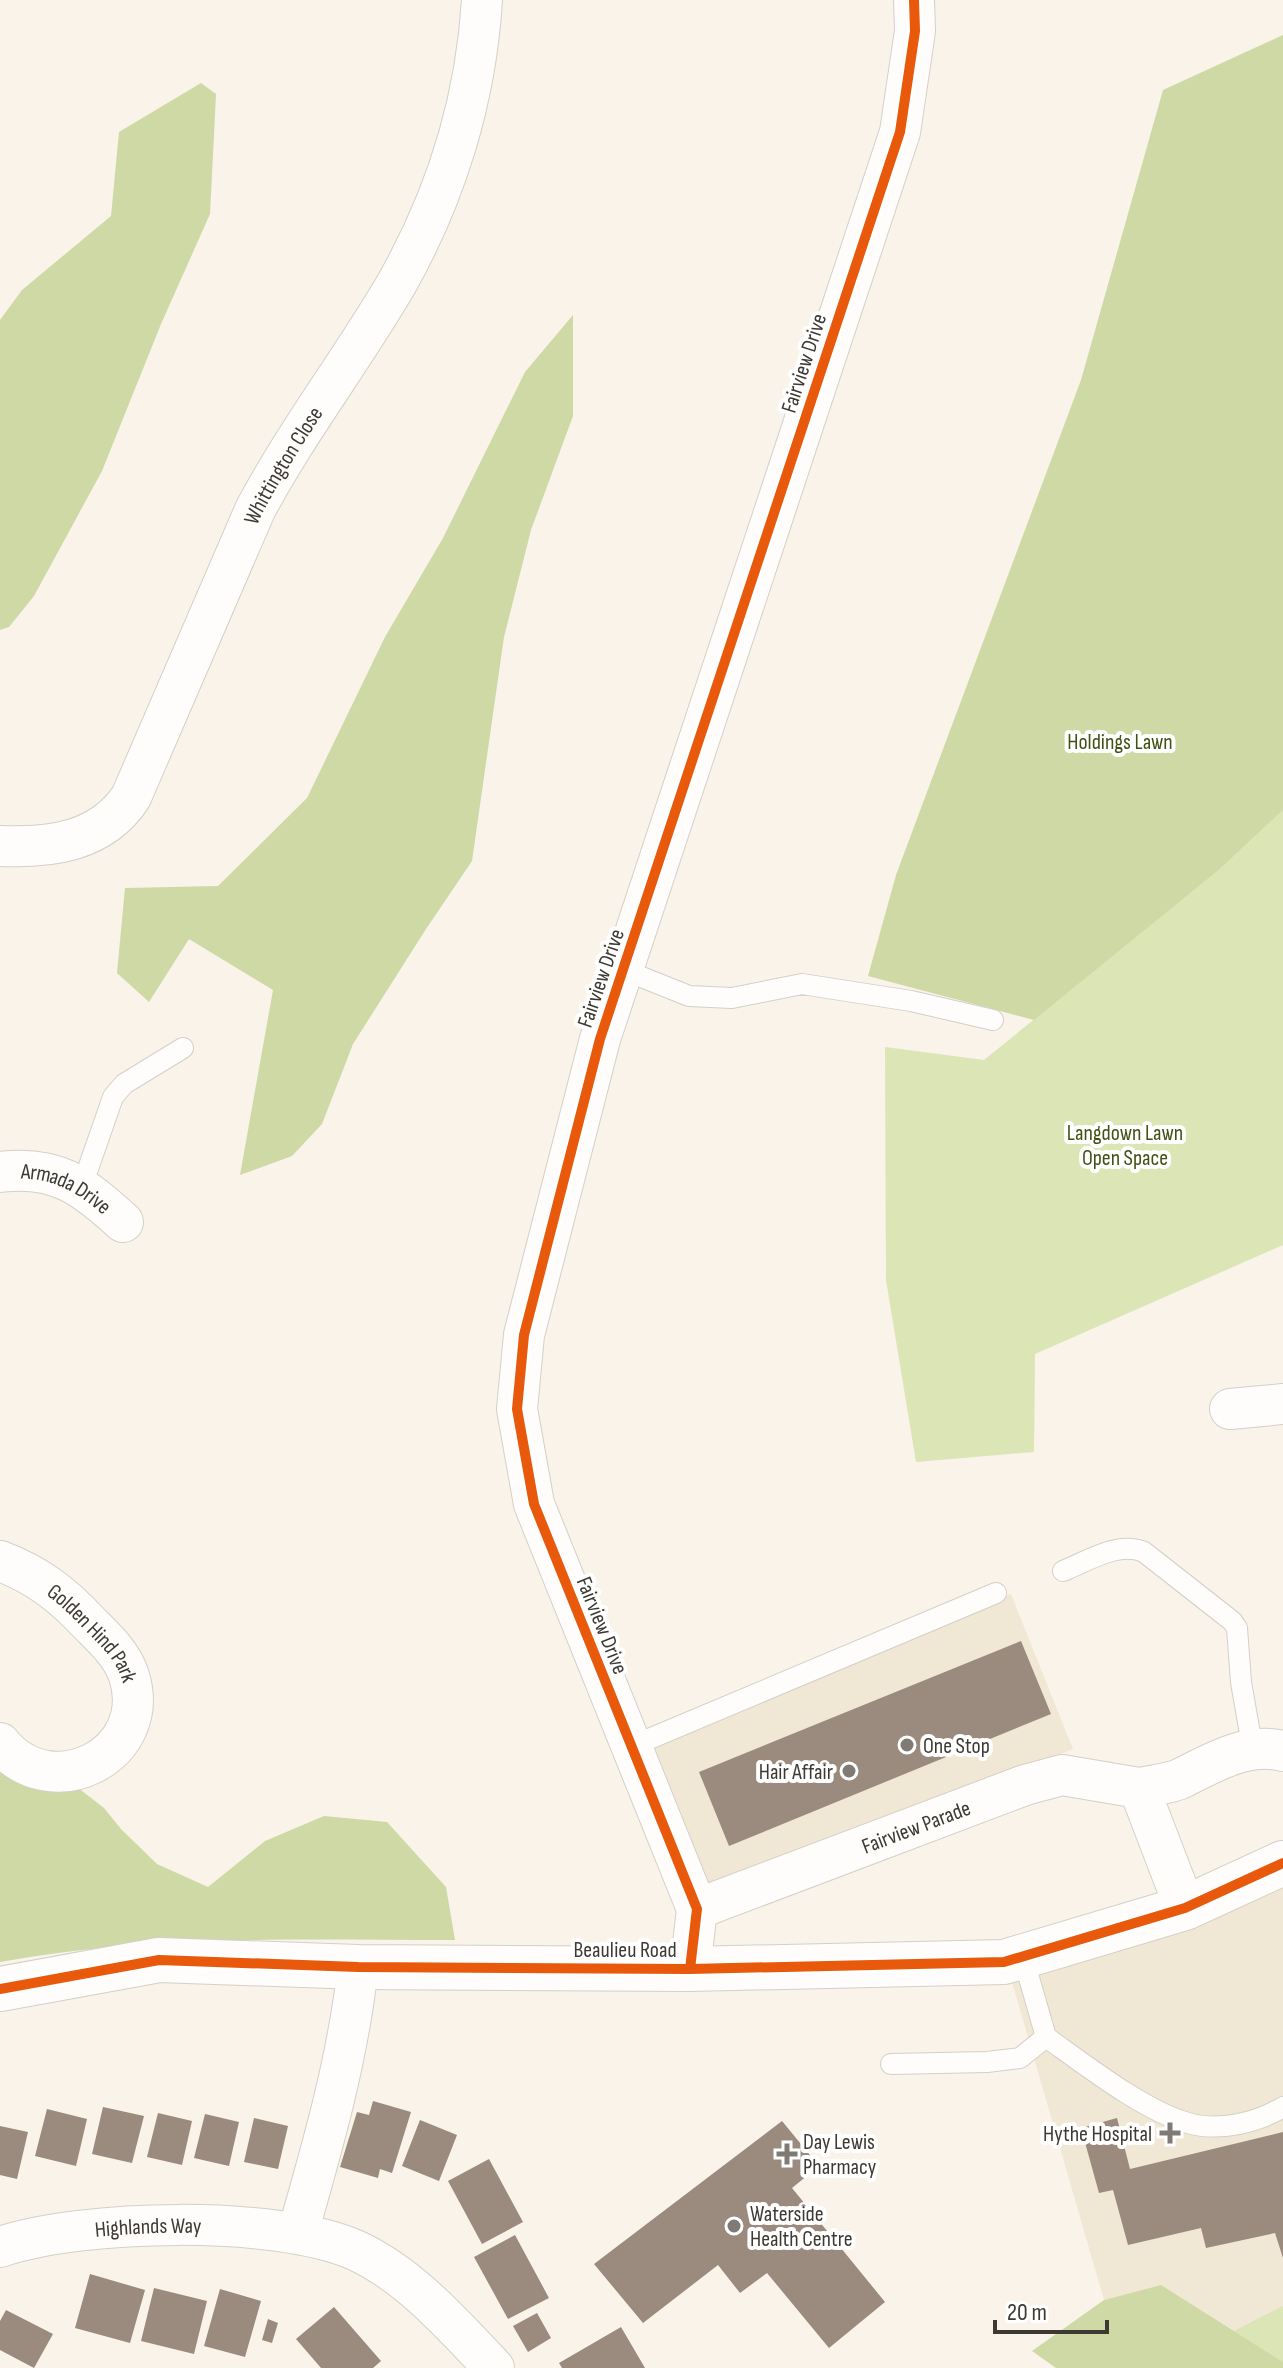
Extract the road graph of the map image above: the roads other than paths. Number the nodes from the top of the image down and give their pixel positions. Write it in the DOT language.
graph roads {
  1 [pos="482,0"];
  2 [pos="914,0"];
  3 [pos="0,846"];
  4 [pos="624,970"];
  5 [pos="993,1020"];
  6 [pos="183,1048"];
  7 [pos="0,1172"];
  8 [pos="82,1186"];
  9 [pos="123,1222"];
  10 [pos="1283,1404"];
  11 [pos="1230,1409"];
  12 [pos="0,1561"];
  13 [pos="1063,1571"];
  14 [pos="996,1593"];
  15 [pos="0,1743"];
  16 [pos="630,1747"];
  17 [pos="1268,1751"];
  18 [pos="1139,1788"];
  19 [pos="1283,1863"];
  20 [pos="1185,1908"];
  21 [pos="697,1909"];
  22 [pos="1023,1957"];
  23 [pos="358,1967"];
  24 [pos="690,1969"];
  25 [pos="0,1989"];
  26 [pos="1046,2037"];
  27 [pos="891,2064"];
  28 [pos="1283,2107"];
  29 [pos="298,2232"];
  30 [pos="0,2247"];
  31 [pos="494,2368"];
  1 -- 3 [label="street, Whittington Close"];
  2 -- 4 [label="street, Fairview Drive"];
  4 -- 5 [label="lane"];
  4 -- 16 [label="street, Fairview Drive"];
  6 -- 8 [label="lane"];
  7 -- 8 [label="street, Armada Drive"];
  8 -- 9 [label="street, Armada Drive"];
  10 -- 11 [label="street"];
  12 -- 15 [label="street, Golden Hind Park"];
  13 -- 17 [label="lane"];
  14 -- 16 [label="lane"];
  16 -- 21 [label="street, Fairview Drive"];
  17 -- 18 [label="street, Fairview Parade"];
  18 -- 20 [label="street"];
  18 -- 21 [label="street, Fairview Parade"];
  19 -- 20 [label="street, Beaulieu Road"];
  20 -- 22 [label="street, Beaulieu Road"];
  21 -- 24 [label="street, Fairview Drive"];
  22 -- 24 [label="street, Beaulieu Road"];
  22 -- 26 [label="lane"];
  23 -- 24 [label="street, Beaulieu Road"];
  23 -- 25 [label="street, Beaulieu Road"];
  23 -- 29 [label="street"];
  26 -- 27 [label="lane"];
  26 -- 28 [label="lane"];
  29 -- 30 [label="street, Highlands Way"];
  29 -- 31 [label="street, Highlands Way"];
}
